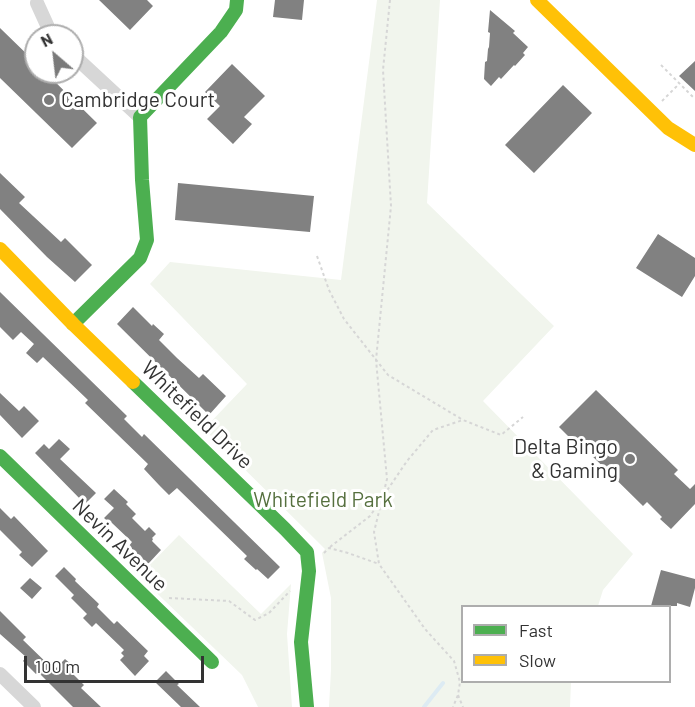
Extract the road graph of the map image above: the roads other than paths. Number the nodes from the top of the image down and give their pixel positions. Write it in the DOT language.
graph roads {
  1 [pos="237,0"];
  2 [pos="537,0"];
  3 [pos="37,3"];
  4 [pos="47,24"];
  5 [pos="84,65"];
  6 [pos="140,117"];
  7 [pos="695,145"];
  8 [pos="0,249"];
  9 [pos="73,324"];
  10 [pos="0,456"];
  11 [pos="212,662"];
  12 [pos="0,674"];
  13 [pos="34,707"];
  14 [pos="307,707"];
  1 -- 6 [label="street"];
  2 -- 7 [label="street"];
  3 -- 4 [label="street"];
  5 -- 6 [label="street"];
  6 -- 9 [label="street"];
  8 -- 9 [label="street, Whitefield Drive"];
  9 -- 14 [label="street, Whitefield Drive"];
  10 -- 11 [label="street, Nevin Avenue"];
  12 -- 13 [label="street"];
}
